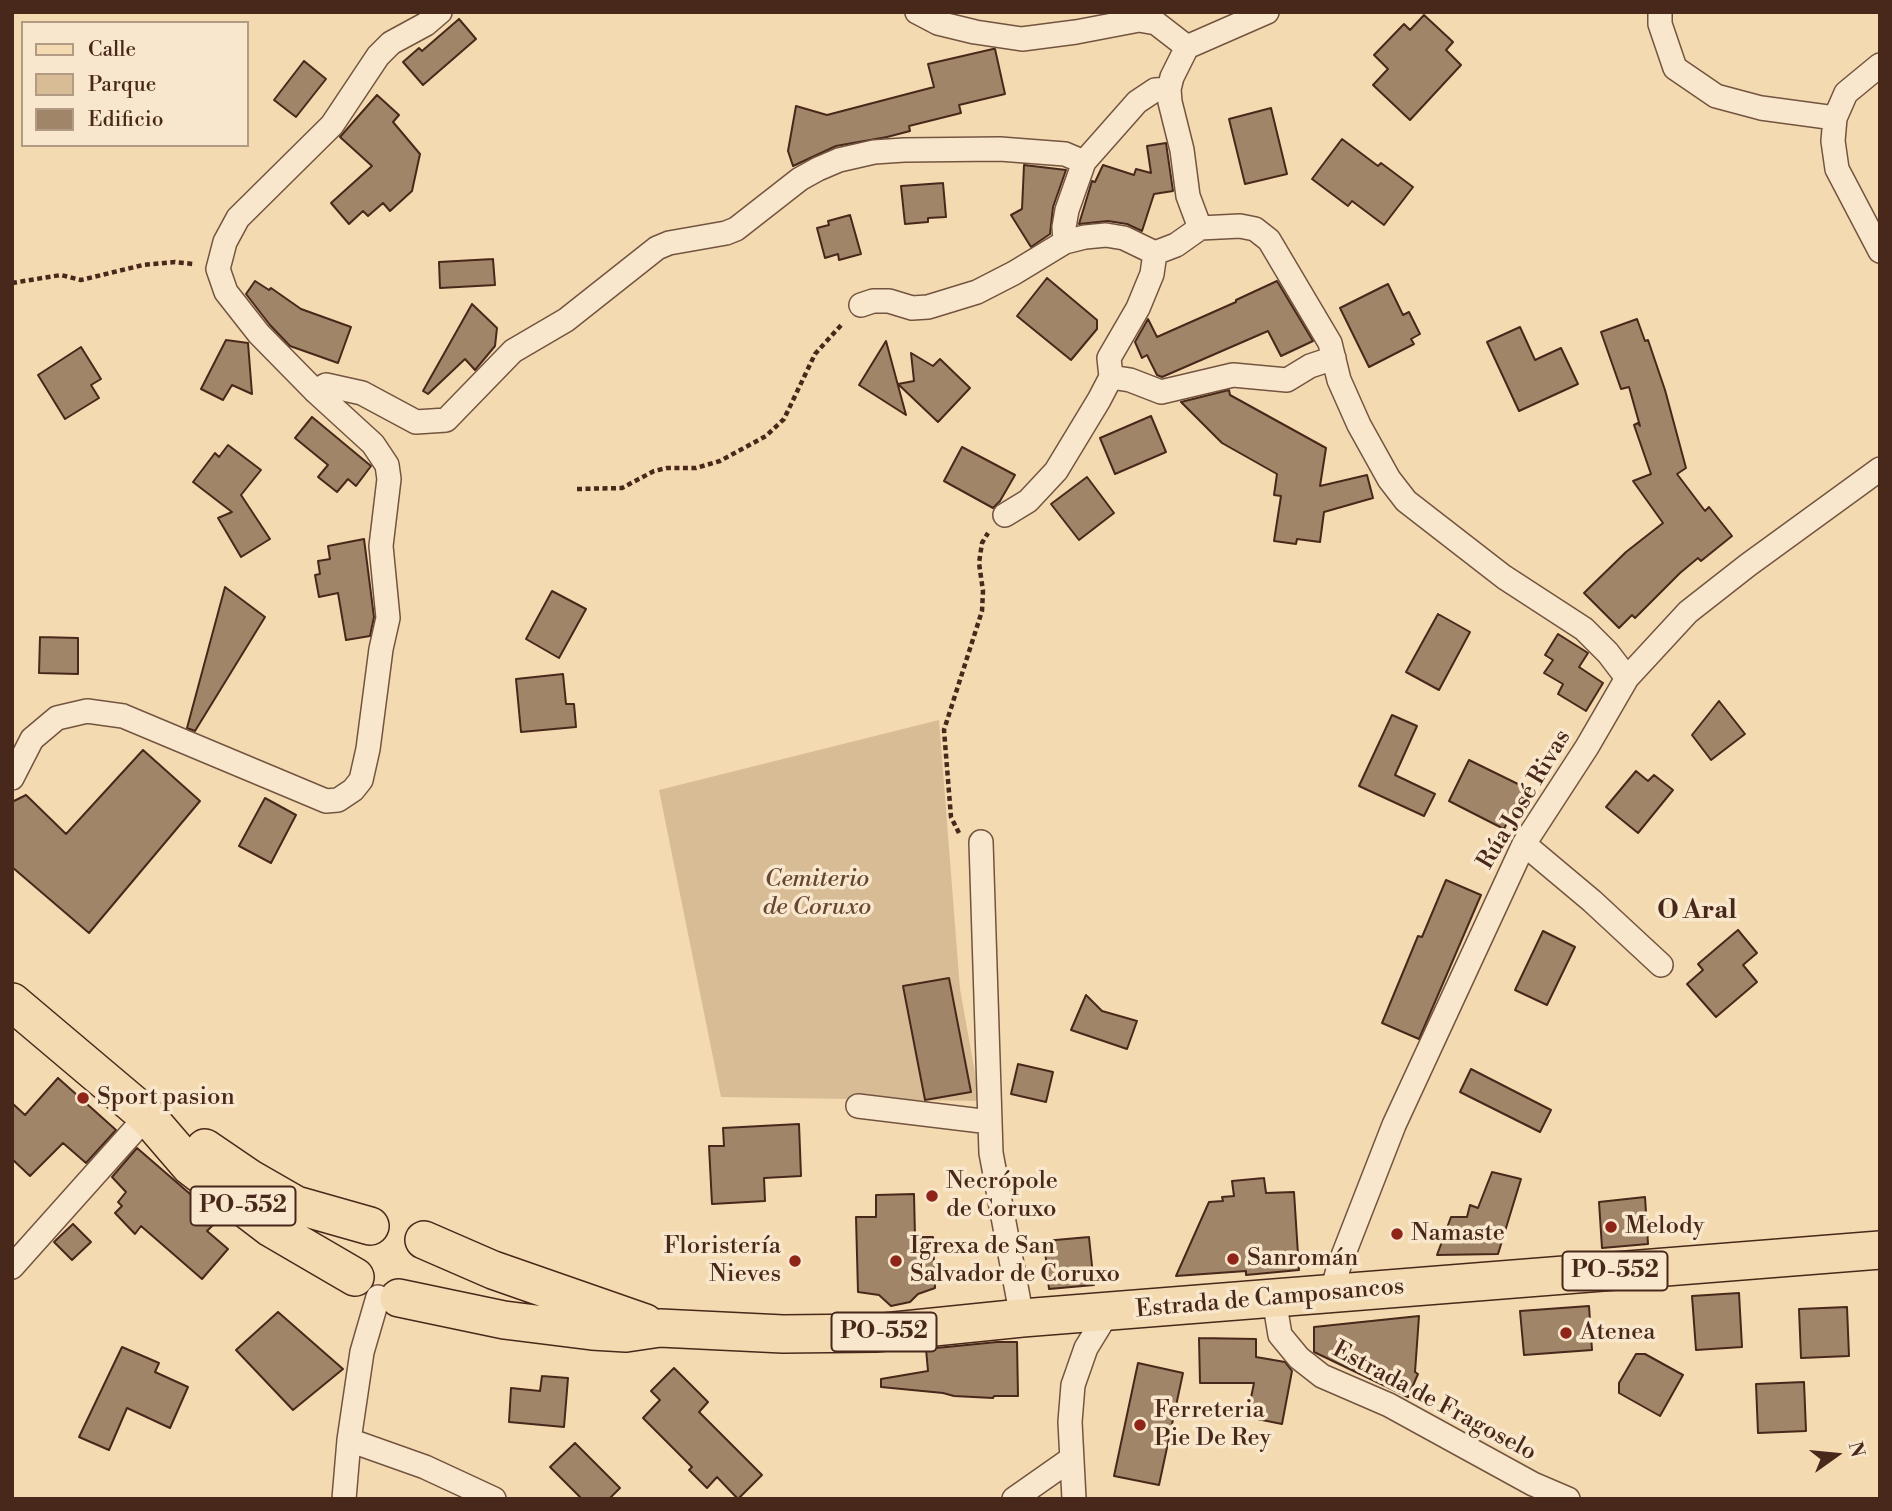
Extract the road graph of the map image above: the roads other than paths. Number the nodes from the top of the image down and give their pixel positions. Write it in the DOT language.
graph roads {
  1 [pos="440,12"];
  2 [pos="917,12"];
  3 [pos="1268,12"];
  4 [pos="1660,12"];
  5 [pos="1187,47"];
  6 [pos="1880,65"];
  7 [pos="1168,89"];
  8 [pos="1835,118"];
  9 [pos="1084,162"];
  10 [pos="1200,228"];
  11 [pos="1065,242"];
  12 [pos="1880,251"];
  13 [pos="1155,253"];
  14 [pos="861,305"];
  15 [pos="1334,358"];
  16 [pos="1111,377"];
  17 [pos="315,391"];
  18 [pos="1880,469"];
  19 [pos="1005,515"];
  20 [pos="1627,678"];
  21 [pos="12,778"];
  22 [pos="981,842"];
  23 [pos="1524,844"];
  24 [pos="1661,965"];
  25 [pos="12,1002"];
  26 [pos="858,1106"];
  27 [pos="147,1116"];
  28 [pos="990,1122"];
  29 [pos="370,1226"];
  30 [pos="424,1240"];
  31 [pos="1880,1250"];
  32 [pos="12,1267"];
  33 [pos="377,1291"];
  34 [pos="1331,1295"];
  35 [pos="1274,1299"];
  36 [pos="1108,1312"];
  37 [pos="1022,1318"];
  38 [pos="660,1328"];
  39 [pos="349,1440"];
  40 [pos="1071,1459"];
  41 [pos="344,1499"];
  42 [pos="494,1499"];
  43 [pos="1014,1499"];
  44 [pos="1074,1499"];
  45 [pos="1568,1499"];
  1 -- 17 [label="street"];
  2 -- 5 [label="street"];
  3 -- 5 [label="street"];
  4 -- 8 [label="street"];
  5 -- 7 [label="street"];
  6 -- 8 [label="street"];
  7 -- 9 [label="street"];
  7 -- 10 [label="street"];
  8 -- 12 [label="street"];
  9 -- 11 [label="street"];
  9 -- 17 [label="street"];
  10 -- 13 [label="street"];
  10 -- 15 [label="street"];
  11 -- 13 [label="street"];
  11 -- 14 [label="street"];
  13 -- 16 [label="street"];
  15 -- 16 [label="street"];
  15 -- 20 [label="street"];
  16 -- 19 [label="street"];
  17 -- 21 [label="street"];
  18 -- 20 [label="street, Rúa José Rivas"];
  20 -- 23 [label="street, Rúa José Rivas"];
  22 -- 28 [label="street"];
  23 -- 24 [label="street"];
  23 -- 34 [label="street, Rúa José Rivas"];
  25 -- 27 [label="main road, Estrada de Camposancos / PO-552"];
  26 -- 28 [label="street"];
  27 -- 29 [label="main road, Estrada de Camposancos / PO-552"];
  27 -- 32 [label="street"];
  27 -- 33 [label="main road, Estrada de Camposancos / PO-552"];
  28 -- 37 [label="street"];
  29 -- 30 [label="main road, Estrada de Camposancos / PO-552"];
  29 -- 33 [label="main road"];
  30 -- 33 [label="main road"];
  30 -- 38 [label="main road, Estrada de Camposancos / PO-552"];
  31 -- 34 [label="main road, Estrada de Camposancos / PO-552"];
  33 -- 38 [label="main road, Estrada de Camposancos / PO-552"];
  33 -- 39 [label="street"];
  34 -- 35 [label="main road, Estrada de Camposancos / PO-552"];
  35 -- 36 [label="main road, Estrada de Camposancos / PO-552"];
  35 -- 45 [label="street, Estrada de Fragoselo"];
  36 -- 37 [label="main road, Estrada de Camposancos / PO-552"];
  36 -- 40 [label="street"];
  37 -- 38 [label="main road, Estrada de Camposancos / PO-552"];
  39 -- 41 [label="street"];
  39 -- 42 [label="street"];
  40 -- 43 [label="street"];
  40 -- 44 [label="street"];
}
